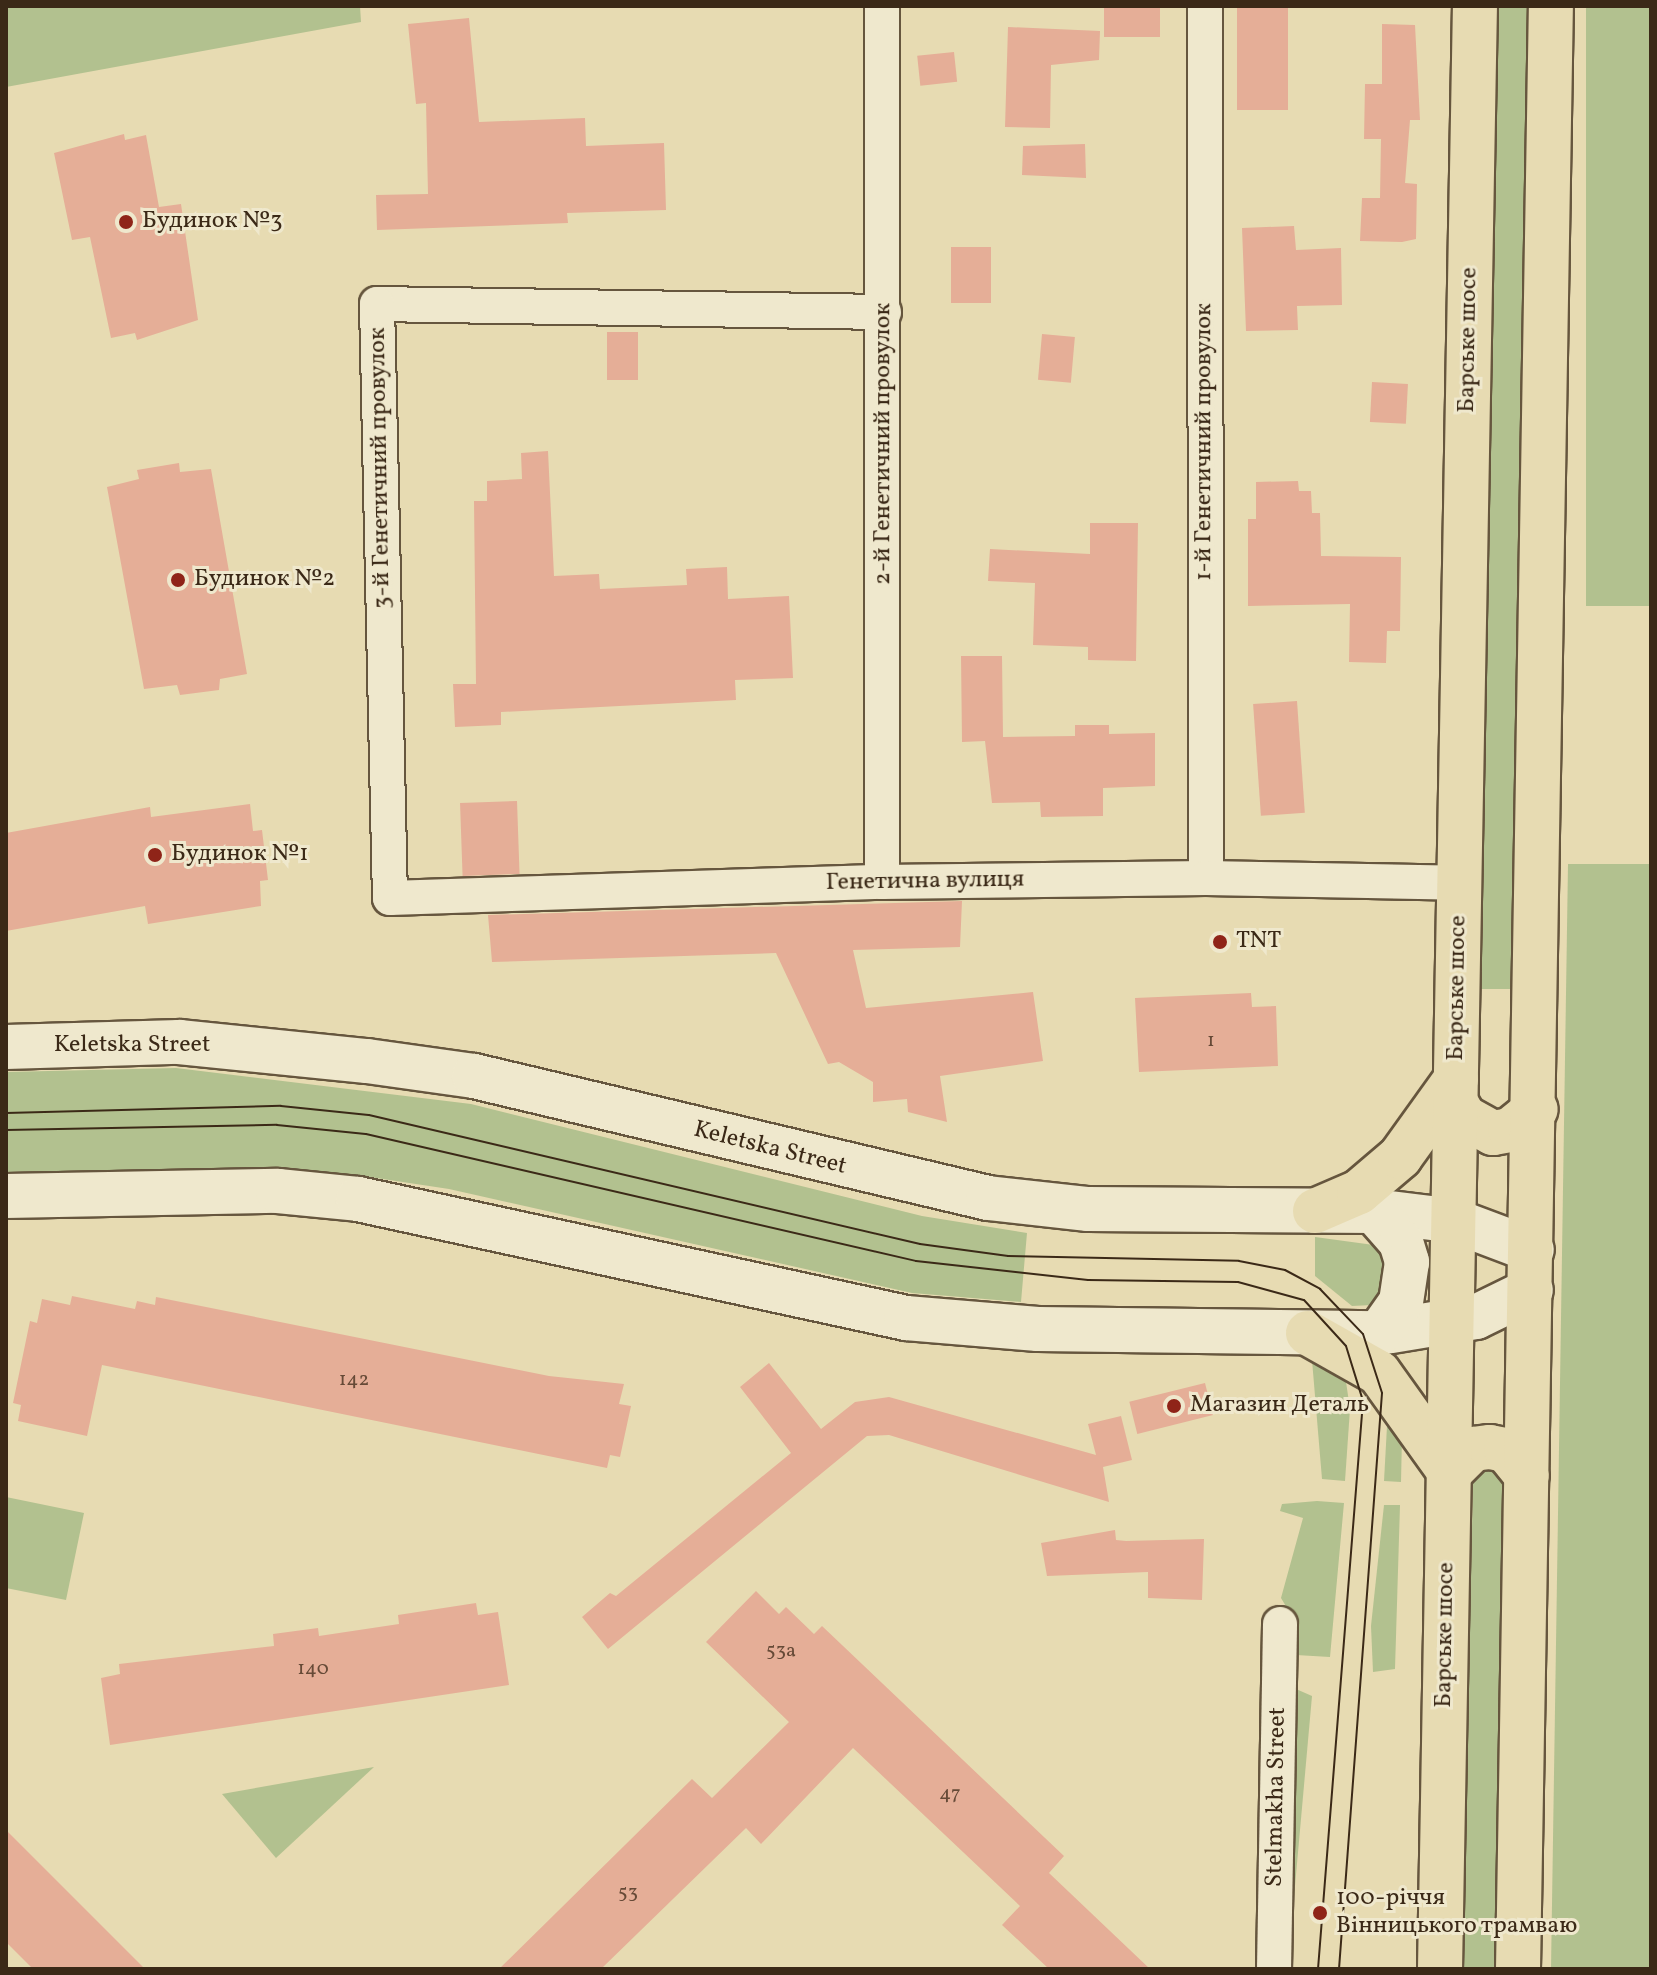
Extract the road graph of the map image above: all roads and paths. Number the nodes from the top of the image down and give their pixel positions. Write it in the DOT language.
graph roads {
  1 [pos="882,6"];
  2 [pos="1205,6"];
  3 [pos="1475,6"];
  4 [pos="1551,6"];
  5 [pos="884,312"];
  6 [pos="1206,878"];
  7 [pos="882,882"];
  8 [pos="1459,883"];
  9 [pos="390,898"];
  10 [pos="6,1047"];
  11 [pos="1456,1091"];
  12 [pos="1536,1109"];
  13 [pos="6,1196"];
  14 [pos="1315,1211"];
  15 [pos="1374,1211"];
  16 [pos="1455,1221"];
  17 [pos="1532,1270"];
  18 [pos="1451,1323"];
  19 [pos="1308,1333"];
  20 [pos="1379,1333"];
  21 [pos="1450,1472"];
  22 [pos="1527,1476"];
  23 [pos="1280,1624"];
  24 [pos="1274,1969"];
  25 [pos="1440,1969"];
  26 [pos="1518,1969"];
  1 -- 5 [label="street, 2-й Генетичний провулок"];
  2 -- 6 [label="street, 1-й Генетичний провулок"];
  3 -- 8 [label="highway, Барське шосе"];
  4 -- 12 [label="highway"];
  5 -- 7 [label="street, 2-й Генетичний провулок"];
  5 -- 9 [label="street, 3-й Генетичний провулок"];
  6 -- 7 [label="street, Генетична вулиця"];
  6 -- 8 [label="street, Генетична вулиця"];
  7 -- 9 [label="street, Генетична вулиця"];
  8 -- 11 [label="highway, Барське шосе"];
  10 -- 14 [label="main road, Keletska Street"];
  11 -- 12 [label="highway"];
  11 -- 14 [label="highway"];
  11 -- 16 [label="highway, Барське шосе"];
  12 -- 17 [label="highway"];
  13 -- 19 [label="main road"];
  14 -- 15 [label="main road, Keletska Street"];
  15 -- 16 [label="main road, Keletska Street"];
  15 -- 20 [label="main road"];
  16 -- 17 [label="main road, Keletska Street"];
  16 -- 18 [label="highway, Барське шосе"];
  17 -- 18 [label="main road"];
  17 -- 22 [label="highway"];
  18 -- 20 [label="main road"];
  18 -- 21 [label="highway, Барське шосе"];
  19 -- 20 [label="main road"];
  19 -- 21 [label="highway"];
  21 -- 22 [label="highway"];
  21 -- 25 [label="highway, Барське шосе"];
  22 -- 26 [label="highway"];
  23 -- 24 [label="street, Stelmakha Street"];
}
